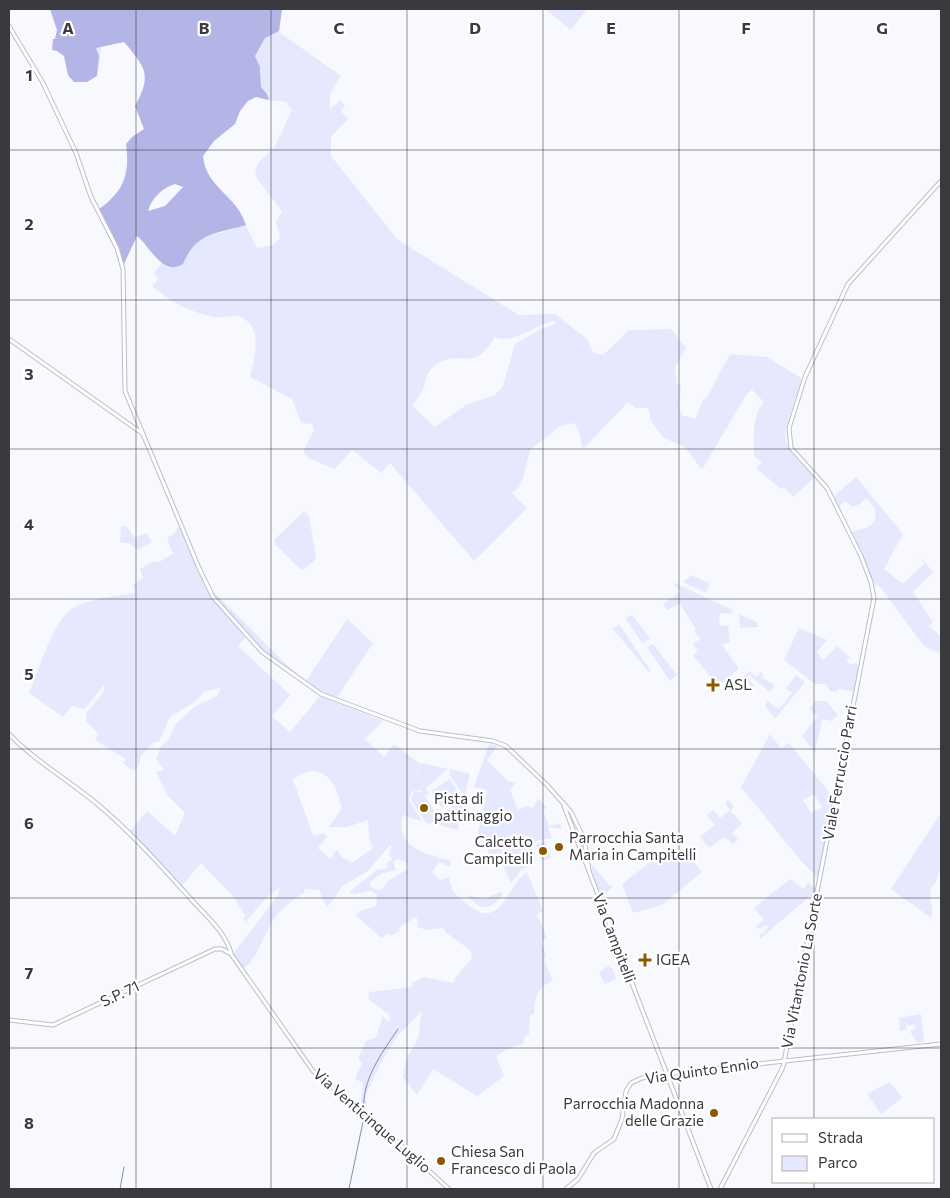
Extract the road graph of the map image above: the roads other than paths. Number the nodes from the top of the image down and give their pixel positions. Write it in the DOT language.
graph roads {
  1 [pos="9,26"];
  2 [pos="941,181"];
  3 [pos="9,339"];
  4 [pos="143,434"];
  5 [pos="9,734"];
  6 [pos="563,803"];
  7 [pos="589,870"];
  8 [pos="820,882"];
  9 [pos="229,953"];
  10 [pos="9,1020"];
  11 [pos="941,1044"];
  12 [pos="784,1060"];
  13 [pos="667,1074"];
  14 [pos="721,1188"];
  15 [pos="449,1189"];
  16 [pos="566,1189"];
  17 [pos="711,1189"];
  1 -- 4 [label="street"];
  2 -- 8 [label="street, Viale Ferruccio Parri"];
  3 -- 4 [label="street"];
  4 -- 6 [label="street"];
  5 -- 9 [label="street, Via Venticinque Luglio"];
  6 -- 7 [label="street, Via Campitelli"];
  6 -- 7 [label="street"];
  7 -- 13 [label="street, Via Campitelli"];
  8 -- 12 [label="street, Via Vitantonio La Sorte"];
  9 -- 10 [label="street, S.P. 71"];
  9 -- 15 [label="street, Via Venticinque Luglio"];
  11 -- 12 [label="street, Via Quinto Ennio"];
  12 -- 13 [label="street, Via Quinto Ennio"];
  12 -- 14 [label="street, Via Vitantonio La Sorte"];
  13 -- 16 [label="street, Via Quinto Ennio"];
  13 -- 17 [label="street, Via Campitelli"];
}
